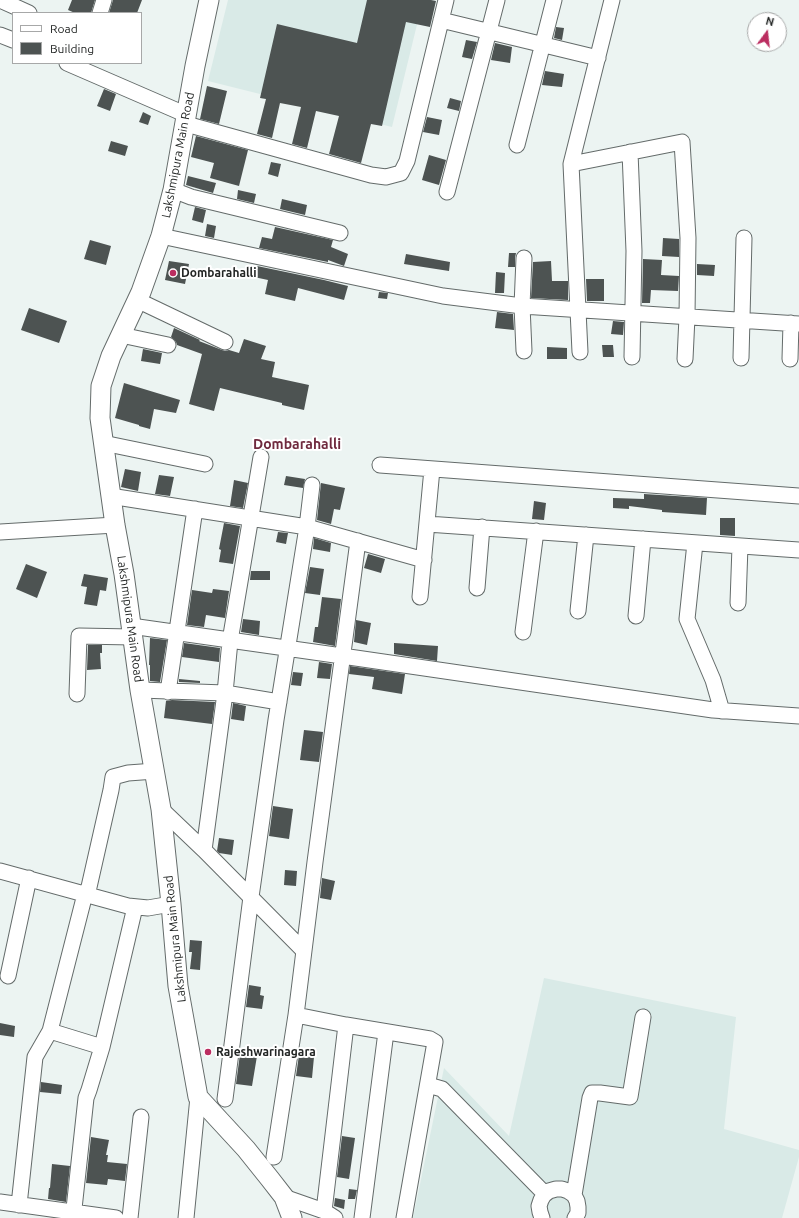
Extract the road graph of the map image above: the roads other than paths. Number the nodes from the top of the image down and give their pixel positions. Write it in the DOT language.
graph roads {
  1 [pos="0,0"];
  2 [pos="104,0"];
  3 [pos="209,0"];
  4 [pos="446,0"];
  5 [pos="497,0"];
  6 [pos="554,0"];
  7 [pos="612,0"];
  8 [pos="27,12"];
  9 [pos="100,12"];
  10 [pos="441,20"];
  11 [pos="489,31"];
  12 [pos="0,35"];
  13 [pos="12,40"];
  14 [pos="542,44"];
  15 [pos="598,58"];
  16 [pos="69,64"];
  17 [pos="186,119"];
  18 [pos="517,145"];
  19 [pos="630,152"];
  20 [pos="571,164"];
  21 [pos="173,190"];
  22 [pos="447,192"];
  23 [pos="340,233"];
  24 [pos="161,236"];
  25 [pos="744,238"];
  26 [pos="524,258"];
  27 [pos="137,300"];
  28 [pos="522,306"];
  29 [pos="578,310"];
  30 [pos="633,313"];
  31 [pos="687,317"];
  32 [pos="742,320"];
  33 [pos="795,324"];
  34 [pos="121,335"];
  35 [pos="225,342"];
  36 [pos="168,345"];
  37 [pos="524,351"];
  38 [pos="580,352"];
  39 [pos="632,356"];
  40 [pos="741,358"];
  41 [pos="685,359"];
  42 [pos="790,359"];
  43 [pos="103,444"];
  44 [pos="260,457"];
  45 [pos="204,464"];
  46 [pos="380,465"];
  47 [pos="432,469"];
  48 [pos="312,485"];
  49 [pos="110,496"];
  50 [pos="799,496"];
  51 [pos="195,509"];
  52 [pos="251,518"];
  53 [pos="427,524"];
  54 [pos="115,526"];
  55 [pos="307,527"];
  56 [pos="482,527"];
  57 [pos="0,532"];
  58 [pos="536,532"];
  59 [pos="586,535"];
  60 [pos="643,539"];
  61 [pos="358,542"];
  62 [pos="695,543"];
  63 [pos="740,546"];
  64 [pos="799,550"];
  65 [pos="424,560"];
  66 [pos="477,588"];
  67 [pos="420,597"];
  68 [pos="738,603"];
  69 [pos="578,611"];
  70 [pos="636,616"];
  71 [pos="132,632"];
  72 [pos="523,632"];
  73 [pos="176,633"];
  74 [pos="230,641"];
  75 [pos="287,648"];
  76 [pos="342,656"];
  77 [pos="140,690"];
  78 [pos="168,692"];
  79 [pos="225,693"];
  80 [pos="77,694"];
  81 [pos="279,702"];
  82 [pos="722,711"];
  83 [pos="799,716"];
  84 [pos="155,771"];
  85 [pos="161,809"];
  86 [pos="204,850"];
  87 [pos="0,871"];
  88 [pos="29,878"];
  89 [pos="85,894"];
  90 [pos="251,897"];
  91 [pos="172,904"];
  92 [pos="136,907"];
  93 [pos="304,951"];
  94 [pos="8,976"];
  95 [pos="296,1015"];
  96 [pos="643,1017"];
  97 [pos="346,1025"];
  98 [pos="50,1031"];
  99 [pos="386,1032"];
  100 [pos="102,1047"];
  101 [pos="428,1085"];
  102 [pos="198,1097"];
  103 [pos="225,1099"];
  104 [pos="141,1117"];
  105 [pos="274,1157"];
  106 [pos="545,1194"];
  107 [pos="574,1195"];
  108 [pos="284,1197"];
  109 [pos="0,1202"];
  110 [pos="19,1205"];
  111 [pos="329,1214"];
  112 [pos="73,1215"];
  113 [pos="116,1218"];
  114 [pos="130,1218"];
  115 [pos="186,1218"];
  116 [pos="292,1218"];
  117 [pos="362,1218"];
  118 [pos="404,1218"];
  119 [pos="542,1218"];
  120 [pos="575,1218"];
  1 -- 8 [label="street"];
  2 -- 9 [label="street"];
  3 -- 17 [label="main road, Lakshmipura Main Road"];
  4 -- 10 [label="street"];
  5 -- 11 [label="street"];
  6 -- 14 [label="street"];
  7 -- 15 [label="street"];
  10 -- 11 [label="street"];
  10 -- 17 [label="street"];
  11 -- 14 [label="street"];
  11 -- 22 [label="street"];
  12 -- 13 [label="street"];
  14 -- 15 [label="street"];
  14 -- 18 [label="street"];
  15 -- 20 [label="street"];
  16 -- 17 [label="street"];
  17 -- 21 [label="main road, Lakshmipura Main Road"];
  19 -- 20 [label="street"];
  19 -- 30 [label="street"];
  19 -- 31 [label="street"];
  20 -- 29 [label="street"];
  21 -- 23 [label="street"];
  21 -- 24 [label="main road, Lakshmipura Main Road"];
  24 -- 27 [label="main road, Lakshmipura Main Road"];
  24 -- 28 [label="street"];
  25 -- 32 [label="street"];
  26 -- 28 [label="street"];
  27 -- 34 [label="main road, Lakshmipura Main Road"];
  27 -- 35 [label="street"];
  28 -- 29 [label="street"];
  28 -- 37 [label="street"];
  29 -- 30 [label="street"];
  29 -- 38 [label="street"];
  30 -- 31 [label="street"];
  30 -- 39 [label="street"];
  31 -- 32 [label="street"];
  31 -- 41 [label="street"];
  32 -- 33 [label="street"];
  32 -- 40 [label="street"];
  33 -- 42 [label="street"];
  34 -- 36 [label="street"];
  34 -- 43 [label="main road, Lakshmipura Main Road"];
  43 -- 45 [label="street"];
  43 -- 49 [label="main road, Lakshmipura Main Road"];
  44 -- 52 [label="street"];
  46 -- 47 [label="street"];
  47 -- 50 [label="street"];
  47 -- 53 [label="street"];
  48 -- 55 [label="street"];
  49 -- 51 [label="street"];
  49 -- 54 [label="main road, Lakshmipura Main Road"];
  51 -- 52 [label="street"];
  51 -- 73 [label="street"];
  52 -- 55 [label="street"];
  52 -- 74 [label="street"];
  53 -- 56 [label="street"];
  53 -- 65 [label="street"];
  54 -- 57 [label="street"];
  54 -- 71 [label="main road, Lakshmipura Main Road"];
  55 -- 61 [label="street"];
  55 -- 75 [label="street"];
  56 -- 58 [label="street"];
  56 -- 66 [label="street"];
  58 -- 59 [label="street"];
  58 -- 72 [label="street"];
  59 -- 60 [label="street"];
  59 -- 69 [label="street"];
  60 -- 62 [label="street"];
  60 -- 70 [label="street"];
  61 -- 65 [label="street"];
  61 -- 76 [label="street"];
  62 -- 63 [label="street"];
  62 -- 82 [label="street"];
  63 -- 64 [label="street"];
  63 -- 68 [label="street"];
  65 -- 67 [label="street"];
  71 -- 73 [label="street"];
  71 -- 77 [label="main road, Lakshmipura Main Road"];
  71 -- 80 [label="street"];
  73 -- 74 [label="street"];
  73 -- 78 [label="street"];
  74 -- 75 [label="street"];
  74 -- 79 [label="street"];
  75 -- 76 [label="street"];
  75 -- 81 [label="street"];
  76 -- 82 [label="street"];
  76 -- 93 [label="street"];
  77 -- 78 [label="street"];
  77 -- 84 [label="main road, Lakshmipura Main Road"];
  78 -- 79 [label="street"];
  79 -- 81 [label="street"];
  79 -- 86 [label="street"];
  81 -- 90 [label="street"];
  82 -- 83 [label="street"];
  84 -- 85 [label="main road, Lakshmipura Main Road"];
  84 -- 89 [label="street"];
  85 -- 86 [label="street"];
  85 -- 91 [label="main road, Lakshmipura Main Road"];
  86 -- 90 [label="street"];
  87 -- 88 [label="street"];
  88 -- 89 [label="street"];
  88 -- 94 [label="street"];
  89 -- 92 [label="street"];
  89 -- 98 [label="street"];
  90 -- 93 [label="street"];
  90 -- 103 [label="street"];
  91 -- 92 [label="street"];
  91 -- 102 [label="main road, Lakshmipura Main Road"];
  92 -- 100 [label="street"];
  93 -- 95 [label="street"];
  95 -- 97 [label="street"];
  95 -- 105 [label="street"];
  96 -- 107 [label="street"];
  97 -- 99 [label="street"];
  97 -- 111 [label="street"];
  98 -- 100 [label="street"];
  98 -- 110 [label="street"];
  99 -- 101 [label="street"];
  99 -- 117 [label="street"];
  100 -- 112 [label="street"];
  101 -- 106 [label="street"];
  101 -- 118 [label="street"];
  102 -- 108 [label="main road"];
  102 -- 115 [label="street"];
  104 -- 114 [label="street"];
  106 -- 107 [label="street"];
  106 -- 119 [label="street"];
  107 -- 120 [label="street"];
  108 -- 111 [label="street"];
  108 -- 116 [label="main road"];
  109 -- 110 [label="street"];
  110 -- 112 [label="street"];
  112 -- 113 [label="street"];
}
